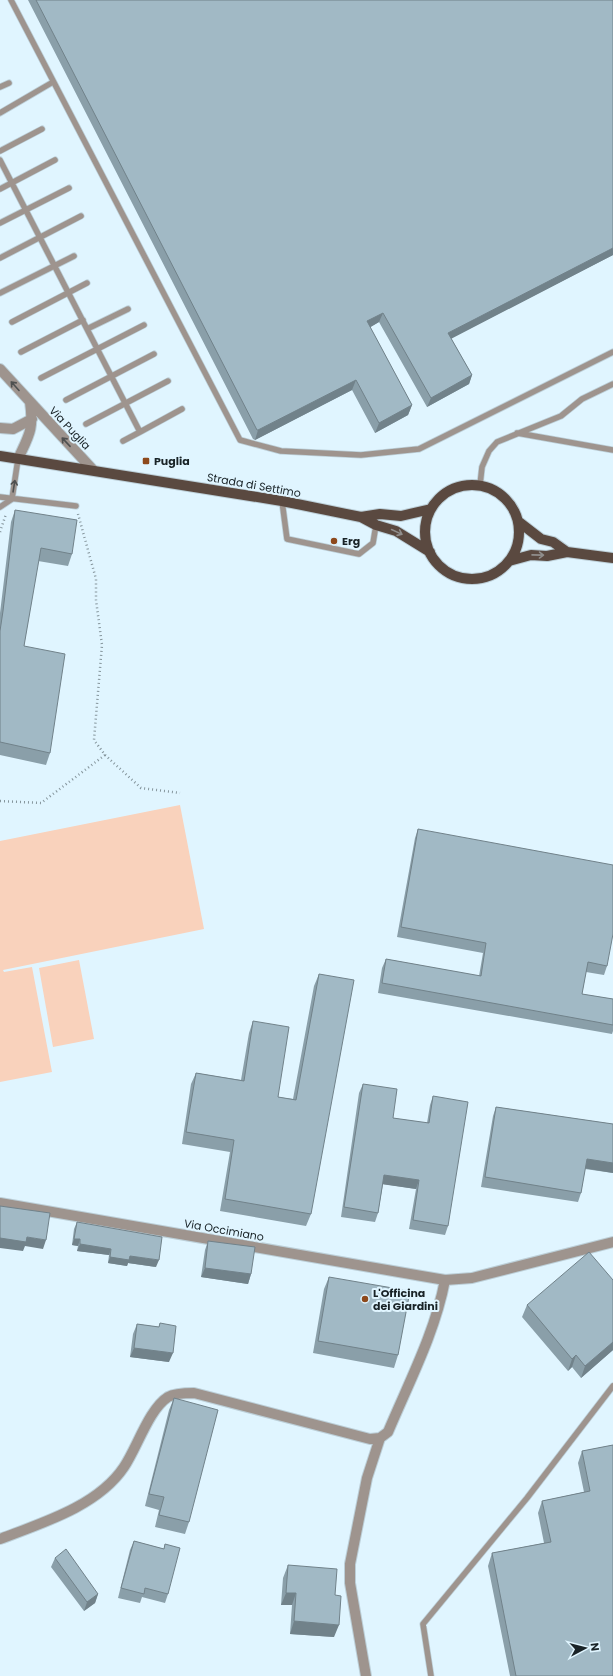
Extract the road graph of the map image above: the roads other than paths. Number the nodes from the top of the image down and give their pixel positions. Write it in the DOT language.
graph roads {
  1 [pos="11,0"];
  2 [pos="53,82"];
  3 [pos="9,83"];
  4 [pos="0,87"];
  5 [pos="0,113"];
  6 [pos="42,129"];
  7 [pos="0,151"];
  8 [pos="0,160"];
  9 [pos="55,160"];
  10 [pos="12,182"];
  11 [pos="69,188"];
  12 [pos="0,189"];
  13 [pos="26,210"];
  14 [pos="81,216"];
  15 [pos="0,223"];
  16 [pos="40,238"];
  17 [pos="74,256"];
  18 [pos="0,258"];
  19 [pos="54,265"];
  20 [pos="87,283"];
  21 [pos="0,293"];
  22 [pos="69,294"];
  23 [pos="128,308"];
  24 [pos="83,320"];
  25 [pos="12,322"];
  26 [pos="144,325"];
  27 [pos="87,329"];
  28 [pos="97,348"];
  29 [pos="21,352"];
  30 [pos="613,352"];
  31 [pos="154,354"];
  32 [pos="0,369"];
  33 [pos="112,376"];
  34 [pos="41,378"];
  35 [pos="168,381"];
  36 [pos="613,384"];
  37 [pos="66,400"];
  38 [pos="30,402"];
  39 [pos="125,404"];
  40 [pos="182,409"];
  41 [pos="32,419"];
  42 [pos="86,424"];
  43 [pos="0,428"];
  44 [pos="140,432"];
  45 [pos="517,433"];
  46 [pos="123,441"];
  47 [pos="613,450"];
  48 [pos="0,456"];
  49 [pos="18,459"];
  50 [pos="93,470"];
  51 [pos="480,485"];
  52 [pos="0,497"];
  53 [pos="12,499"];
  54 [pos="282,501"];
  55 [pos="76,506"];
  56 [pos="0,507"];
  57 [pos="431,509"];
  58 [pos="361,517"];
  59 [pos="519,522"];
  60 [pos="376,525"];
  61 [pos="430,552"];
  62 [pos="567,552"];
  63 [pos="613,558"];
  64 [pos="509,561"];
  65 [pos="0,1203"];
  66 [pos="613,1242"];
  67 [pos="445,1280"];
  68 [pos="613,1386"];
  69 [pos="380,1438"];
  70 [pos="0,1539"];
  71 [pos="366,1676"];
  72 [pos="431,1676"];
  1 -- 2 [label="lane"];
  2 -- 5 [label="lane"];
  2 -- 30 [label="lane"];
  3 -- 4 [label="lane"];
  6 -- 7 [label="lane"];
  8 -- 10 [label="lane"];
  9 -- 10 [label="lane"];
  10 -- 12 [label="lane"];
  10 -- 13 [label="lane"];
  11 -- 13 [label="lane"];
  13 -- 15 [label="lane"];
  13 -- 16 [label="lane"];
  14 -- 16 [label="lane"];
  16 -- 18 [label="lane"];
  16 -- 19 [label="lane"];
  17 -- 19 [label="lane"];
  19 -- 21 [label="lane"];
  19 -- 22 [label="lane"];
  20 -- 22 [label="lane"];
  22 -- 24 [label="lane"];
  22 -- 25 [label="lane"];
  23 -- 27 [label="lane"];
  24 -- 27 [label="lane"];
  24 -- 29 [label="lane"];
  26 -- 28 [label="lane"];
  27 -- 28 [label="lane"];
  28 -- 33 [label="lane"];
  28 -- 34 [label="lane"];
  31 -- 33 [label="lane"];
  38 -- 32 [label="street, Via Puglia, one-way"];
  33 -- 37 [label="lane"];
  33 -- 39 [label="lane"];
  35 -- 39 [label="lane"];
  36 -- 45 [label="lane"];
  38 -- 41 [label="street, Via Puglia"];
  50 -- 38 [label="street, Via Puglia, one-way"];
  39 -- 42 [label="lane"];
  39 -- 44 [label="lane"];
  40 -- 44 [label="lane"];
  41 -- 43 [label="street, Via Puglia"];
  41 -- 49 [label="street, Via Puglia"];
  44 -- 46 [label="lane"];
  45 -- 47 [label="lane"];
  45 -- 51 [label="lane"];
  48 -- 49 [label="main road, Strada di Settimo"];
  49 -- 50 [label="main road, Strada di Settimo"];
  53 -- 49 [label="lane, one-way"];
  50 -- 54 [label="main road, Strada di Settimo"];
  51 -- 57 [label="main road"];
  51 -- 59 [label="main road"];
  52 -- 53 [label="lane"];
  53 -- 55 [label="lane"];
  53 -- 56 [label="lane"];
  54 -- 58 [label="main road, Strada di Settimo"];
  54 -- 60 [label="lane"];
  57 -- 58 [label="main road, Strada di Settimo"];
  57 -- 61 [label="main road"];
  58 -- 60 [label="main road, Strada di Settimo"];
  59 -- 62 [label="main road"];
  59 -- 64 [label="main road"];
  60 -- 61 [label="main road, Strada di Settimo, one-way"];
  61 -- 64 [label="main road"];
  62 -- 63 [label="main road"];
  64 -- 62 [label="main road, one-way"];
  65 -- 67 [label="street, Via Occimiano"];
  66 -- 67 [label="street, Via Occimiano"];
  67 -- 69 [label="street"];
  68 -- 72 [label="lane"];
  69 -- 70 [label="street"];
  69 -- 71 [label="street"];
}
